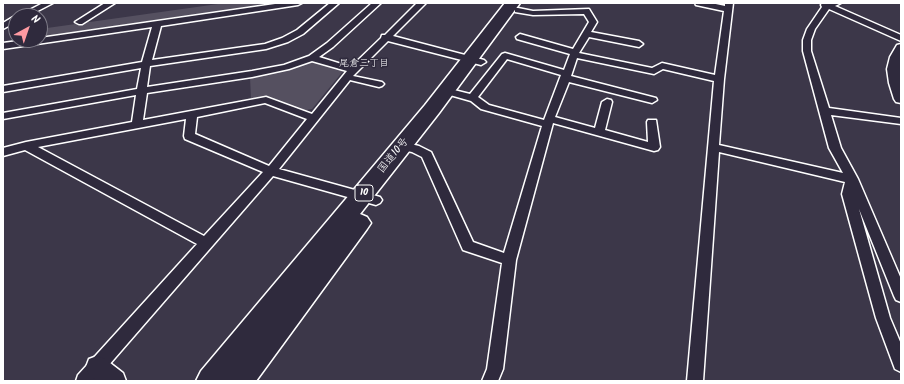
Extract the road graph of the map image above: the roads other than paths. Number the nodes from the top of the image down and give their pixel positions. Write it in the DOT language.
graph roads {
  1 [pos="46,3"];
  2 [pos="111,3"];
  3 [pos="298,3"];
  4 [pos="335,3"];
  5 [pos="377,3"];
  6 [pos="422,3"];
  7 [pos="698,3"];
  8 [pos="838,3"];
  9 [pos="518,5"];
  10 [pos="824,5"];
  11 [pos="729,6"];
  12 [pos="589,7"];
  13 [pos="37,8"];
  14 [pos="79,22"];
  15 [pos="157,24"];
  16 [pos="587,34"];
  17 [pos="386,37"];
  18 [pos="520,37"];
  19 [pos="901,38"];
  20 [pos="639,44"];
  21 [pos="3,46"];
  22 [pos="901,48"];
  23 [pos="574,54"];
  24 [pos="312,58"];
  25 [pos="476,61"];
  26 [pos="146,64"];
  27 [pos="350,74"];
  28 [pos="566,76"];
  29 [pos="719,79"];
  30 [pos="378,84"];
  31 [pos="898,84"];
  32 [pos="3,89"];
  33 [pos="142,90"];
  34 [pos="458,94"];
  35 [pos="901,99"];
  36 [pos="652,100"];
  37 [pos="607,102"];
  38 [pos="825,111"];
  39 [pos="192,115"];
  40 [pos="3,116"];
  41 [pos="314,118"];
  42 [pos="548,121"];
  43 [pos="901,121"];
  44 [pos="652,122"];
  45 [pos="137,124"];
  46 [pos="599,132"];
  47 [pos="26,146"];
  48 [pos="713,147"];
  49 [pos="408,148"];
  50 [pos="3,152"];
  51 [pos="271,171"];
  52 [pos="852,179"];
  53 [pos="369,198"];
  54 [pos="206,243"];
  55 [pos="509,260"];
  56 [pos="897,279"];
  57 [pos="901,296"];
  58 [pos="901,364"];
  59 [pos="90,374"];
  60 [pos="115,381"];
  61 [pos="211,381"];
  62 [pos="238,381"];
  63 [pos="490,381"];
  64 [pos="695,381"];
  1 -- 13 [label="street"];
  2 -- 14 [label="street"];
  3 -- 15 [label="street"];
  4 -- 26 [label="street"];
  5 -- 24 [label="street"];
  6 -- 17 [label="street"];
  7 -- 11 [label="street"];
  8 -- 10 [label="street"];
  9 -- 12 [label="street"];
  9 -- 25 [label="highway, 国道10号 / 10"];
  10 -- 19 [label="street"];
  10 -- 38 [label="street"];
  11 -- 29 [label="street"];
  12 -- 16 [label="street"];
  15 -- 21 [label="street"];
  15 -- 26 [label="street"];
  16 -- 20 [label="street"];
  16 -- 23 [label="street"];
  17 -- 25 [label="street"];
  17 -- 27 [label="street"];
  18 -- 23 [label="street"];
  22 -- 31 [label="street"];
  23 -- 28 [label="street"];
  23 -- 29 [label="street"];
  24 -- 27 [label="street"];
  24 -- 33 [label="street"];
  25 -- 34 [label="highway, 国道10号 / 10"];
  26 -- 32 [label="street"];
  26 -- 33 [label="street"];
  27 -- 30 [label="street"];
  27 -- 41 [label="street"];
  28 -- 34 [label="street"];
  28 -- 36 [label="street"];
  28 -- 42 [label="street"];
  29 -- 48 [label="street"];
  31 -- 35 [label="street"];
  33 -- 40 [label="street"];
  33 -- 45 [label="street"];
  34 -- 42 [label="street"];
  34 -- 49 [label="highway, 国道10号 / 10"];
  37 -- 46 [label="street"];
  38 -- 43 [label="street"];
  38 -- 52 [label="street"];
  39 -- 41 [label="street"];
  39 -- 45 [label="street"];
  39 -- 51 [label="street"];
  41 -- 51 [label="street"];
  42 -- 46 [label="street"];
  42 -- 55 [label="street"];
  44 -- 46 [label="street"];
  45 -- 47 [label="street"];
  47 -- 50 [label="street"];
  47 -- 54 [label="street"];
  48 -- 52 [label="street"];
  48 -- 64 [label="street"];
  49 -- 53 [label="highway, 国道10号 / 10"];
  49 -- 55 [label="street"];
  51 -- 53 [label="street"];
  51 -- 54 [label="street"];
  52 -- 56 [label="street"];
  52 -- 58 [label="street"];
  53 -- 61 [label="highway, 国道10号 / 10"];
  53 -- 62 [label="highway, 国道10号 / 10"];
  54 -- 59 [label="street"];
  55 -- 63 [label="street"];
  56 -- 57 [label="street"];
  59 -- 60 [label="street"];
}
